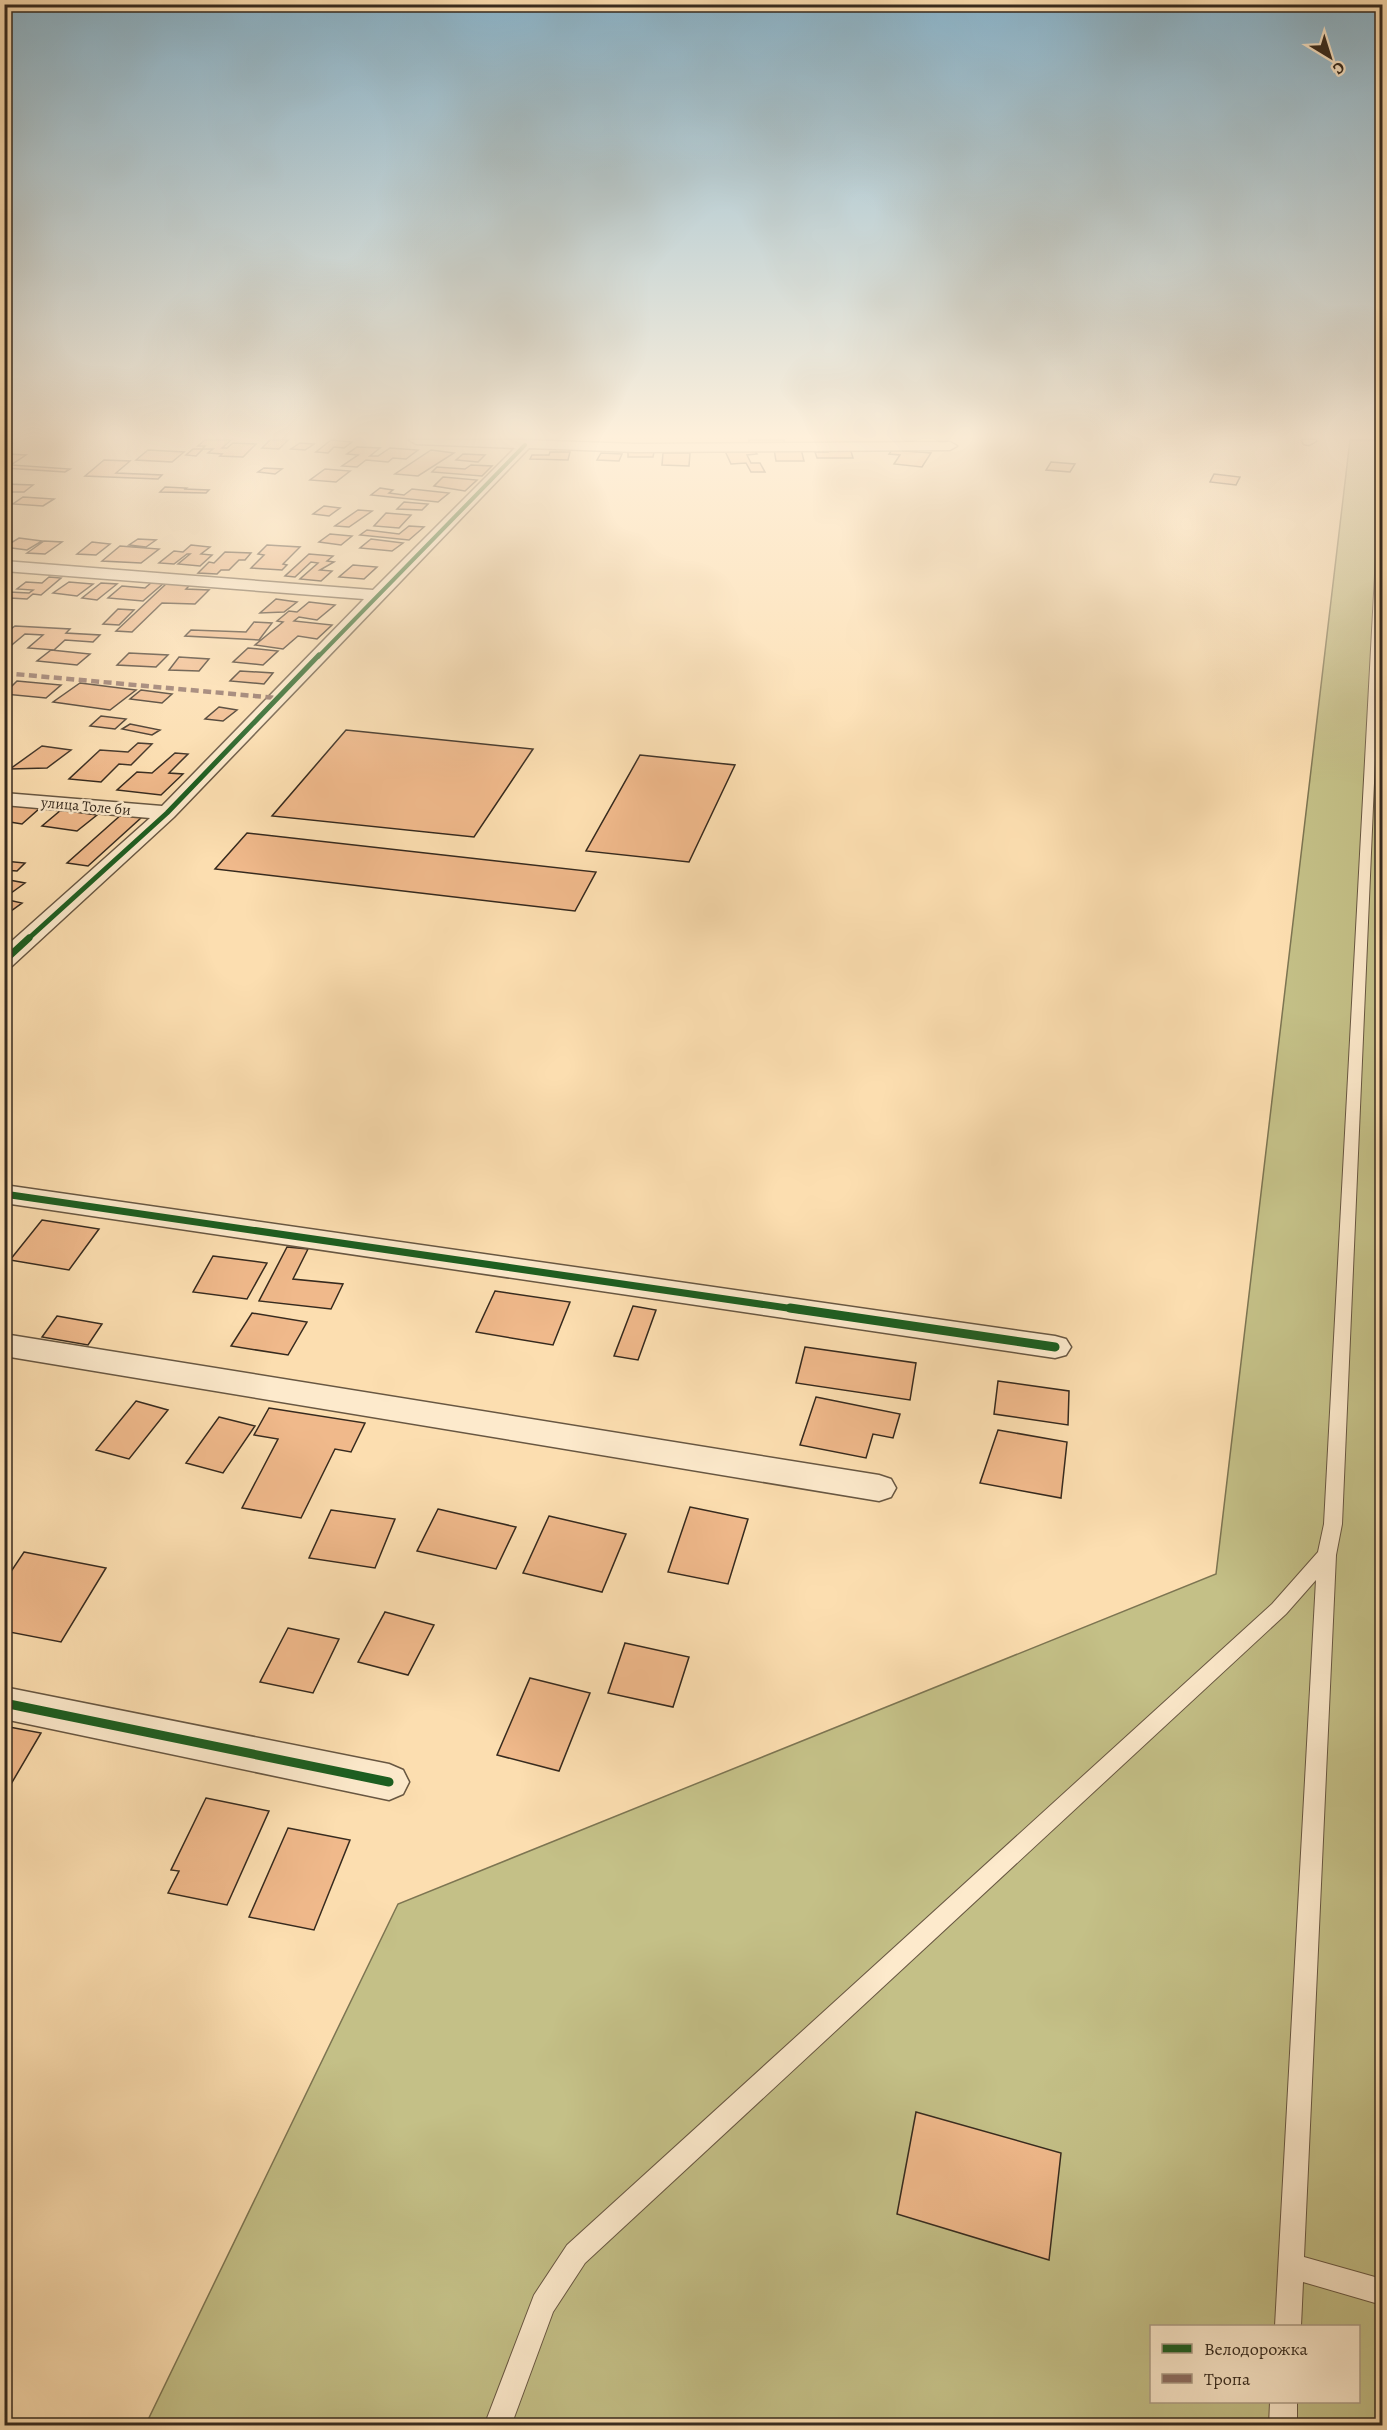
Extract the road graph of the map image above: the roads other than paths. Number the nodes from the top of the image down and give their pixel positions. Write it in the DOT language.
graph roads {
  1 [pos="418,553"];
  2 [pos="1381,553"];
  3 [pos="4,566"];
  4 [pos="377,595"];
  5 [pos="4,799"];
  6 [pos="167,813"];
  7 [pos="4,961"];
  8 [pos="4,1194"];
  9 [pos="4,1345"];
  10 [pos="1055,1347"];
  11 [pos="879,1488"];
  12 [pos="1327,1555"];
  13 [pos="4,1703"];
  14 [pos="389,1782"];
  15 [pos="1291,2266"];
  16 [pos="1383,2292"];
  17 [pos="1288,2325"];
  18 [pos="1284,2403"];
  19 [pos="497,2426"];
  20 [pos="1283,2426"];
  1 -- 4 [label="street"];
  2 -- 12 [label="lane"];
  3 -- 4 [label="street"];
  4 -- 6 [label="street"];
  5 -- 6 [label="street, улица Толе би"];
  6 -- 7 [label="street"];
  8 -- 10 [label="street"];
  9 -- 11 [label="street"];
  12 -- 15 [label="lane"];
  12 -- 19 [label="lane"];
  13 -- 14 [label="street"];
  15 -- 16 [label="lane"];
  15 -- 17 [label="lane"];
  18 -- 20 [label="lane"];
}
